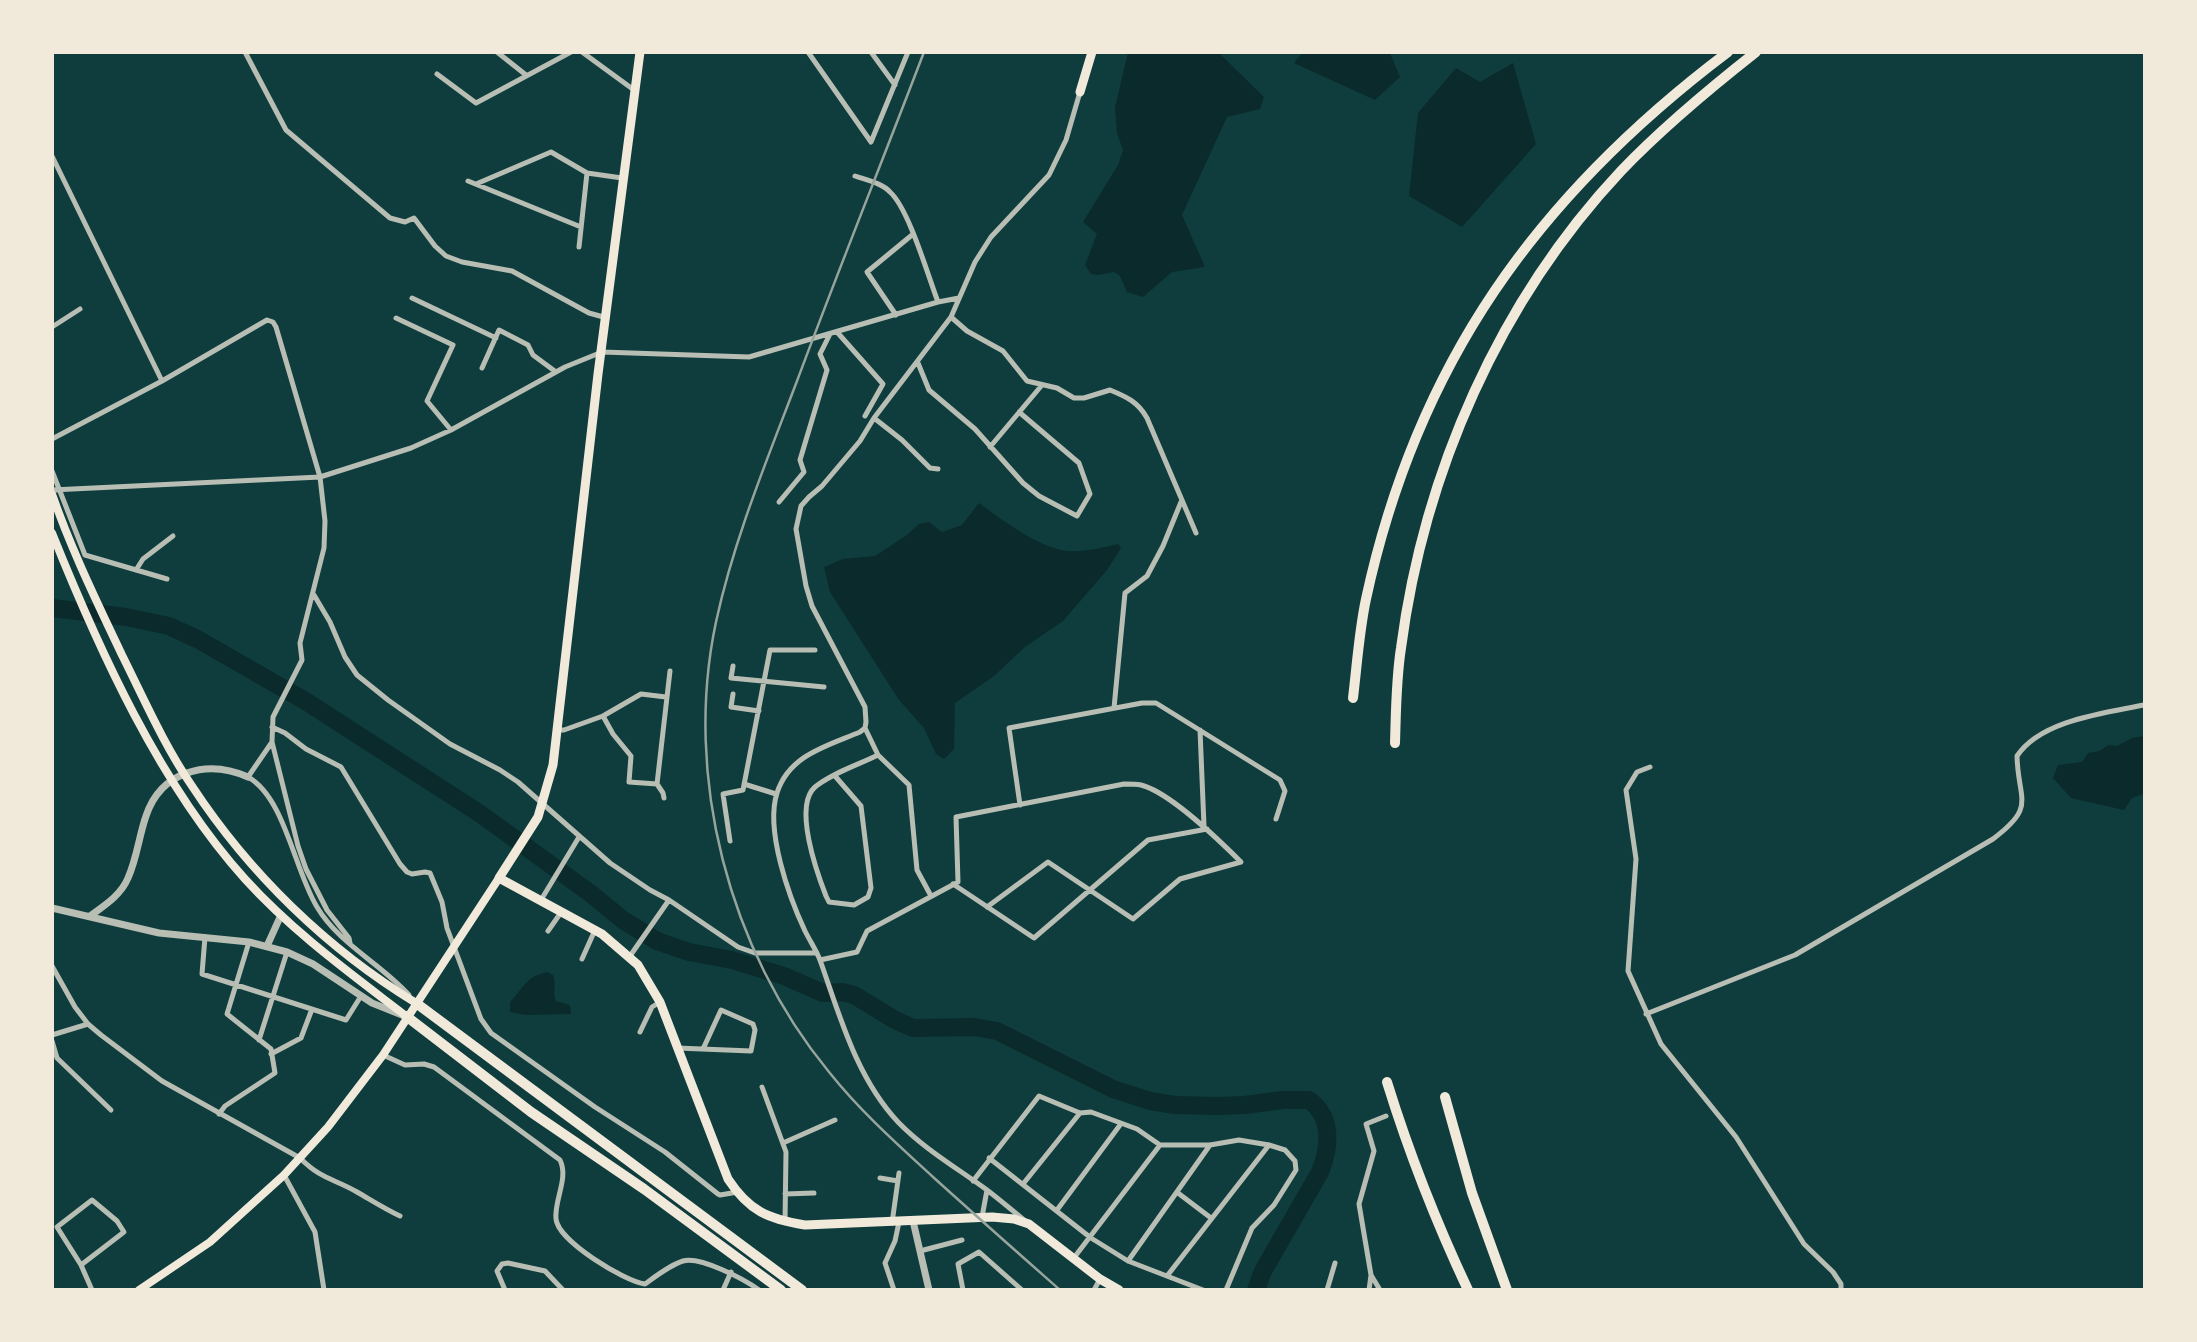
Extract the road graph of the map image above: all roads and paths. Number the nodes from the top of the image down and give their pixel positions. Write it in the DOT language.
graph roads {
  1 [pos="245,52"];
  2 [pos="497,52"];
  3 [pos="571,52"];
  4 [pos="582,52"];
  5 [pos="640,52"];
  6 [pos="808,52"];
  7 [pos="871,52"];
  8 [pos="908,52"];
  9 [pos="1092,52"];
  10 [pos="1728,52"];
  11 [pos="1756,52"];
  12 [pos="436,74"];
  13 [pos="526,75"];
  14 [pos="895,85"];
  15 [pos="634,90"];
  16 [pos="1080,92"];
  17 [pos="52,156"];
  18 [pos="587,173"];
  19 [pos="855,176"];
  20 [pos="622,178"];
  21 [pos="468,181"];
  22 [pos="476,184"];
  23 [pos="581,227"];
  24 [pos="912,234"];
  25 [pos="579,247"];
  26 [pos="412,298"];
  27 [pos="959,298"];
  28 [pos="938,302"];
  29 [pos="80,309"];
  30 [pos="896,315"];
  31 [pos="951,317"];
  32 [pos="396,318"];
  33 [pos="607,318"];
  34 [pos="52,327"];
  35 [pos="837,332"];
  36 [pos="830,334"];
  37 [pos="496,338"];
  38 [pos="602,352"];
  39 [pos="918,363"];
  40 [pos="482,368"];
  41 [pos="556,372"];
  42 [pos="162,381"];
  43 [pos="1042,385"];
  44 [pos="1019,412"];
  45 [pos="865,416"];
  46 [pos="874,418"];
  47 [pos="451,430"];
  48 [pos="52,439"];
  49 [pos="990,447"];
  50 [pos="938,469"];
  51 [pos="52,471"];
  52 [pos="320,477"];
  53 [pos="55,491"];
  54 [pos="1182,501"];
  55 [pos="779,502"];
  56 [pos="52,533"];
  57 [pos="1196,533"];
  58 [pos="173,536"];
  59 [pos="136,570"];
  60 [pos="167,579"];
  61 [pos="314,594"];
  62 [pos="815,650"];
  63 [pos="733,666"];
  64 [pos="670,671"];
  65 [pos="765,682"];
  66 [pos="824,687"];
  67 [pos="626,694"];
  68 [pos="733,694"];
  69 [pos="666,696"];
  70 [pos="1353,698"];
  71 [pos="630,701"];
  72 [pos="2144,705"];
  73 [pos="1114,708"];
  74 [pos="759,711"];
  75 [pos="603,716"];
  76 [pos="272,727"];
  77 [pos="865,728"];
  78 [pos="557,730"];
  79 [pos="1200,730"];
  80 [pos="272,742"];
  81 [pos="1395,743"];
  82 [pos="878,755"];
  83 [pos="1650,767"];
  84 [pos="835,776"];
  85 [pos="248,777"];
  86 [pos="657,784"];
  87 [pos="744,784"];
  88 [pos="776,794"];
  89 [pos="664,798"];
  90 [pos="1020,804"];
  91 [pos="543,806"];
  92 [pos="1276,819"];
  93 [pos="1205,828"];
  94 [pos="579,837"];
  95 [pos="730,841"];
  96 [pos="499,878"];
  97 [pos="953,884"];
  98 [pos="1091,891"];
  99 [pos="543,895"];
  100 [pos="931,896"];
  101 [pos="669,900"];
  102 [pos="987,907"];
  103 [pos="52,908"];
  104 [pos="562,911"];
  105 [pos="281,915"];
  106 [pos="90,916"];
  107 [pos="595,930"];
  108 [pos="548,931"];
  109 [pos="205,937"];
  110 [pos="249,942"];
  111 [pos="352,944"];
  112 [pos="267,946"];
  113 [pos="454,947"];
  114 [pos="287,952"];
  115 [pos="631,956"];
  116 [pos="818,957"];
  117 [pos="582,959"];
  118 [pos="354,960"];
  119 [pos="52,966"];
  120 [pos="235,984"];
  121 [pos="273,996"];
  122 [pos="361,996"];
  123 [pos="416,1003"];
  124 [pos="660,1003"];
  125 [pos="312,1009"];
  126 [pos="1646,1014"];
  127 [pos="406,1016"];
  128 [pos="88,1024"];
  129 [pos="640,1032"];
  130 [pos="52,1035"];
  131 [pos="259,1040"];
  132 [pos="52,1041"];
  133 [pos="677,1048"];
  134 [pos="704,1049"];
  135 [pos="271,1054"];
  136 [pos="383,1055"];
  137 [pos="1387,1082"];
  138 [pos="762,1087"];
  139 [pos="1445,1097"];
  140 [pos="111,1110"];
  141 [pos="1080,1113"];
  142 [pos="219,1114"];
  143 [pos="1386,1116"];
  144 [pos="835,1120"];
  145 [pos="824,1125"];
  146 [pos="1120,1125"];
  147 [pos="828,1132"];
  148 [pos="783,1143"];
  149 [pos="1160,1145"];
  150 [pos="1210,1145"];
  151 [pos="1269,1145"];
  152 [pos="300,1158"];
  153 [pos="989,1158"];
  154 [pos="899,1174"];
  155 [pos="284,1175"];
  156 [pos="880,1178"];
  157 [pos="898,1181"];
  158 [pos="973,1181"];
  159 [pos="1023,1184"];
  160 [pos="987,1190"];
  161 [pos="738,1192"];
  162 [pos="814,1193"];
  163 [pos="1178,1193"];
  164 [pos="785,1194"];
  165 [pos="1057,1210"];
  166 [pos="400,1216"];
  167 [pos="982,1217"];
  168 [pos="1211,1217"];
  169 [pos="913,1221"];
  170 [pos="785,1222"];
  171 [pos="895,1222"];
  172 [pos="1029,1224"];
  173 [pos="55,1226"];
  174 [pos="1091,1238"];
  175 [pos="962,1240"];
  176 [pos="920,1251"];
  177 [pos="1073,1259"];
  178 [pos="1128,1261"];
  179 [pos="1335,1263"];
  180 [pos="81,1265"];
  181 [pos="731,1272"];
  182 [pos="1371,1275"];
  183 [pos="1167,1276"];
  184 [pos="1100,1279"];
  185 [pos="643,1287"];
  186 [pos="91,1289"];
  187 [pos="139,1290"];
  188 [pos="324,1290"];
  189 [pos="505,1290"];
  190 [pos="564,1290"];
  191 [pos="723,1290"];
  192 [pos="759,1290"];
  193 [pos="781,1290"];
  194 [pos="802,1290"];
  195 [pos="894,1290"];
  196 [pos="929,1290"];
  197 [pos="963,1290"];
  198 [pos="1022,1290"];
  199 [pos="1094,1290"];
  200 [pos="1119,1290"];
  201 [pos="1203,1290"];
  202 [pos="1226,1290"];
  203 [pos="1328,1290"];
  204 [pos="1369,1290"];
  205 [pos="1380,1290"];
  206 [pos="1468,1290"];
  207 [pos="1507,1290"];
  208 [pos="1841,1290"];
  1 -- 33 [label="street"];
  2 -- 13 [label="street"];
  3 -- 13 [label="street"];
  4 -- 15 [label="street"];
  5 -- 15 [label="main road"];
  6 -- 14 [label="street"];
  7 -- 14 [label="street"];
  8 -- 14 [label="street"];
  9 -- 16 [label="main road"];
  10 -- 70 [label="highway"];
  11 -- 81 [label="highway"];
  12 -- 13 [label="street"];
  15 -- 20 [label="main road"];
  16 -- 27 [label="street"];
  17 -- 42 [label="street"];
  18 -- 20 [label="street"];
  18 -- 22 [label="street"];
  18 -- 23 [label="street"];
  19 -- 24 [label="street"];
  20 -- 33 [label="main road"];
  21 -- 22 [label="street"];
  22 -- 23 [label="street"];
  23 -- 25 [label="street"];
  24 -- 28 [label="street"];
  24 -- 30 [label="street"];
  26 -- 37 [label="street"];
  27 -- 28 [label="street"];
  27 -- 31 [label="street"];
  28 -- 30 [label="street"];
  29 -- 34 [label="street"];
  30 -- 35 [label="street"];
  31 -- 39 [label="street"];
  31 -- 43 [label="street"];
  32 -- 47 [label="street"];
  33 -- 38 [label="main road"];
  35 -- 36 [label="street"];
  35 -- 45 [label="street"];
  36 -- 38 [label="street"];
  36 -- 55 [label="street"];
  37 -- 40 [label="street"];
  37 -- 41 [label="street"];
  38 -- 41 [label="street"];
  38 -- 78 [label="main road"];
  39 -- 46 [label="street"];
  39 -- 49 [label="street"];
  41 -- 47 [label="street"];
  42 -- 48 [label="street"];
  42 -- 52 [label="street"];
  43 -- 44 [label="street"];
  43 -- 54 [label="street"];
  44 -- 49 [label="street"];
  44 -- 49 [label="street"];
  46 -- 50 [label="street"];
  46 -- 77 [label="street"];
  47 -- 52 [label="street"];
  51 -- 53 [label="street"];
  52 -- 53 [label="street"];
  52 -- 61 [label="street"];
  53 -- 59 [label="street"];
  53 -- 118 [label="main road"];
  54 -- 57 [label="street"];
  54 -- 73 [label="street"];
  56 -- 105 [label="main road"];
  58 -- 59 [label="street"];
  59 -- 60 [label="street"];
  61 -- 76 [label="street"];
  61 -- 91 [label="street"];
  62 -- 65 [label="street"];
  63 -- 65 [label="street"];
  64 -- 69 [label="street"];
  65 -- 66 [label="street"];
  65 -- 74 [label="street"];
  67 -- 71 [label="street"];
  68 -- 74 [label="street"];
  69 -- 71 [label="street"];
  69 -- 86 [label="street"];
  71 -- 75 [label="street"];
  72 -- 126 [label="street"];
  73 -- 79 [label="street"];
  73 -- 90 [label="street"];
  74 -- 87 [label="street"];
  75 -- 78 [label="street"];
  75 -- 86 [label="street"];
  76 -- 80 [label="street"];
  76 -- 113 [label="street"];
  77 -- 82 [label="street"];
  77 -- 88 [label="street"];
  78 -- 91 [label="main road"];
  79 -- 92 [label="street"];
  79 -- 93 [label="street"];
  80 -- 85 [label="street"];
  80 -- 111 [label="street"];
  82 -- 84 [label="street"];
  82 -- 100 [label="street"];
  83 -- 126 [label="street"];
  84 -- 84 [label="street"];
  85 -- 106 [label="street"];
  85 -- 111 [label="street"];
  86 -- 89 [label="street"];
  87 -- 88 [label="street"];
  87 -- 95 [label="street"];
  88 -- 116 [label="street"];
  90 -- 93 [label="street"];
  90 -- 97 [label="street"];
  91 -- 94 [label="street"];
  91 -- 96 [label="main road"];
  93 -- 98 [label="street"];
  93 -- 98 [label="street"];
  94 -- 99 [label="street"];
  94 -- 101 [label="street"];
  96 -- 99 [label="main road"];
  96 -- 113 [label="main road"];
  97 -- 100 [label="street"];
  97 -- 102 [label="street"];
  98 -- 102 [label="street"];
  98 -- 102 [label="street"];
  99 -- 104 [label="main road"];
  100 -- 116 [label="street"];
  101 -- 115 [label="street"];
  101 -- 116 [label="street"];
  103 -- 106 [label="street"];
  104 -- 107 [label="main road"];
  104 -- 108 [label="street"];
  105 -- 112 [label="street"];
  105 -- 127 [label="main road"];
  106 -- 109 [label="street"];
  107 -- 115 [label="main road"];
  107 -- 117 [label="street"];
  109 -- 110 [label="street"];
  109 -- 120 [label="street"];
  110 -- 112 [label="street"];
  110 -- 120 [label="street"];
  111 -- 118 [label="street"];
  111 -- 123 [label="street"];
  112 -- 114 [label="street"];
  113 -- 123 [label="main road"];
  113 -- 161 [label="street"];
  114 -- 121 [label="street"];
  114 -- 122 [label="street"];
  115 -- 124 [label="main road"];
  116 -- 158 [label="street"];
  118 -- 123 [label="main road"];
  119 -- 128 [label="street"];
  120 -- 121 [label="street"];
  120 -- 131 [label="street"];
  121 -- 125 [label="street"];
  121 -- 131 [label="street"];
  122 -- 125 [label="street"];
  122 -- 127 [label="street"];
  123 -- 127 [label="main road"];
  123 -- 194 [label="highway"];
  124 -- 129 [label="street"];
  124 -- 133 [label="main road"];
  125 -- 135 [label="street"];
  126 -- 208 [label="street"];
  127 -- 136 [label="main road"];
  127 -- 193 [label="highway"];
  128 -- 130 [label="street"];
  128 -- 142 [label="street"];
  131 -- 135 [label="street"];
  132 -- 140 [label="street"];
  133 -- 134 [label="street"];
  133 -- 161 [label="main road"];
  134 -- 134 [label="street"];
  135 -- 142 [label="street"];
  136 -- 152 [label="main road"];
  136 -- 185 [label="street"];
  137 -- 206 [label="highway"];
  138 -- 148 [label="street"];
  139 -- 207 [label="highway"];
  141 -- 146 [label="street"];
  141 -- 153 [label="street"];
  141 -- 159 [label="street"];
  142 -- 152 [label="street"];
  143 -- 182 [label="street"];
  144 -- 145 [label="street"];
  145 -- 147 [label="street"];
  145 -- 148 [label="street"];
  146 -- 149 [label="street"];
  146 -- 165 [label="street"];
  148 -- 164 [label="street"];
  149 -- 150 [label="street"];
  149 -- 174 [label="street"];
  150 -- 151 [label="street"];
  150 -- 163 [label="street"];
  151 -- 168 [label="street"];
  151 -- 202 [label="street"];
  152 -- 155 [label="main road"];
  152 -- 166 [label="street"];
  153 -- 158 [label="street"];
  153 -- 159 [label="street"];
  154 -- 157 [label="street"];
  155 -- 187 [label="main road"];
  155 -- 188 [label="street"];
  156 -- 157 [label="street"];
  157 -- 171 [label="street"];
  158 -- 160 [label="street"];
  159 -- 165 [label="street"];
  160 -- 167 [label="street"];
  160 -- 172 [label="street"];
  161 -- 170 [label="main road"];
  162 -- 164 [label="street"];
  163 -- 168 [label="street"];
  163 -- 178 [label="street"];
  164 -- 170 [label="street"];
  165 -- 174 [label="street"];
  167 -- 169 [label="main road"];
  167 -- 172 [label="main road"];
  168 -- 183 [label="street"];
  169 -- 171 [label="main road"];
  169 -- 176 [label="street"];
  170 -- 171 [label="main road"];
  171 -- 195 [label="street"];
  172 -- 177 [label="main road"];
  173 -- 180 [label="street"];
  173 -- 180 [label="street"];
  174 -- 177 [label="street"];
  174 -- 178 [label="street"];
  175 -- 176 [label="street"];
  176 -- 196 [label="street"];
  177 -- 184 [label="main road"];
  178 -- 183 [label="street"];
  179 -- 203 [label="street"];
  180 -- 186 [label="street"];
  181 -- 185 [label="street"];
  181 -- 191 [label="street"];
  181 -- 192 [label="street"];
  182 -- 204 [label="street"];
  182 -- 205 [label="street"];
  183 -- 201 [label="street"];
  184 -- 199 [label="street"];
  184 -- 200 [label="main road"];
  189 -- 190 [label="street"];
  197 -- 198 [label="street"];
}
